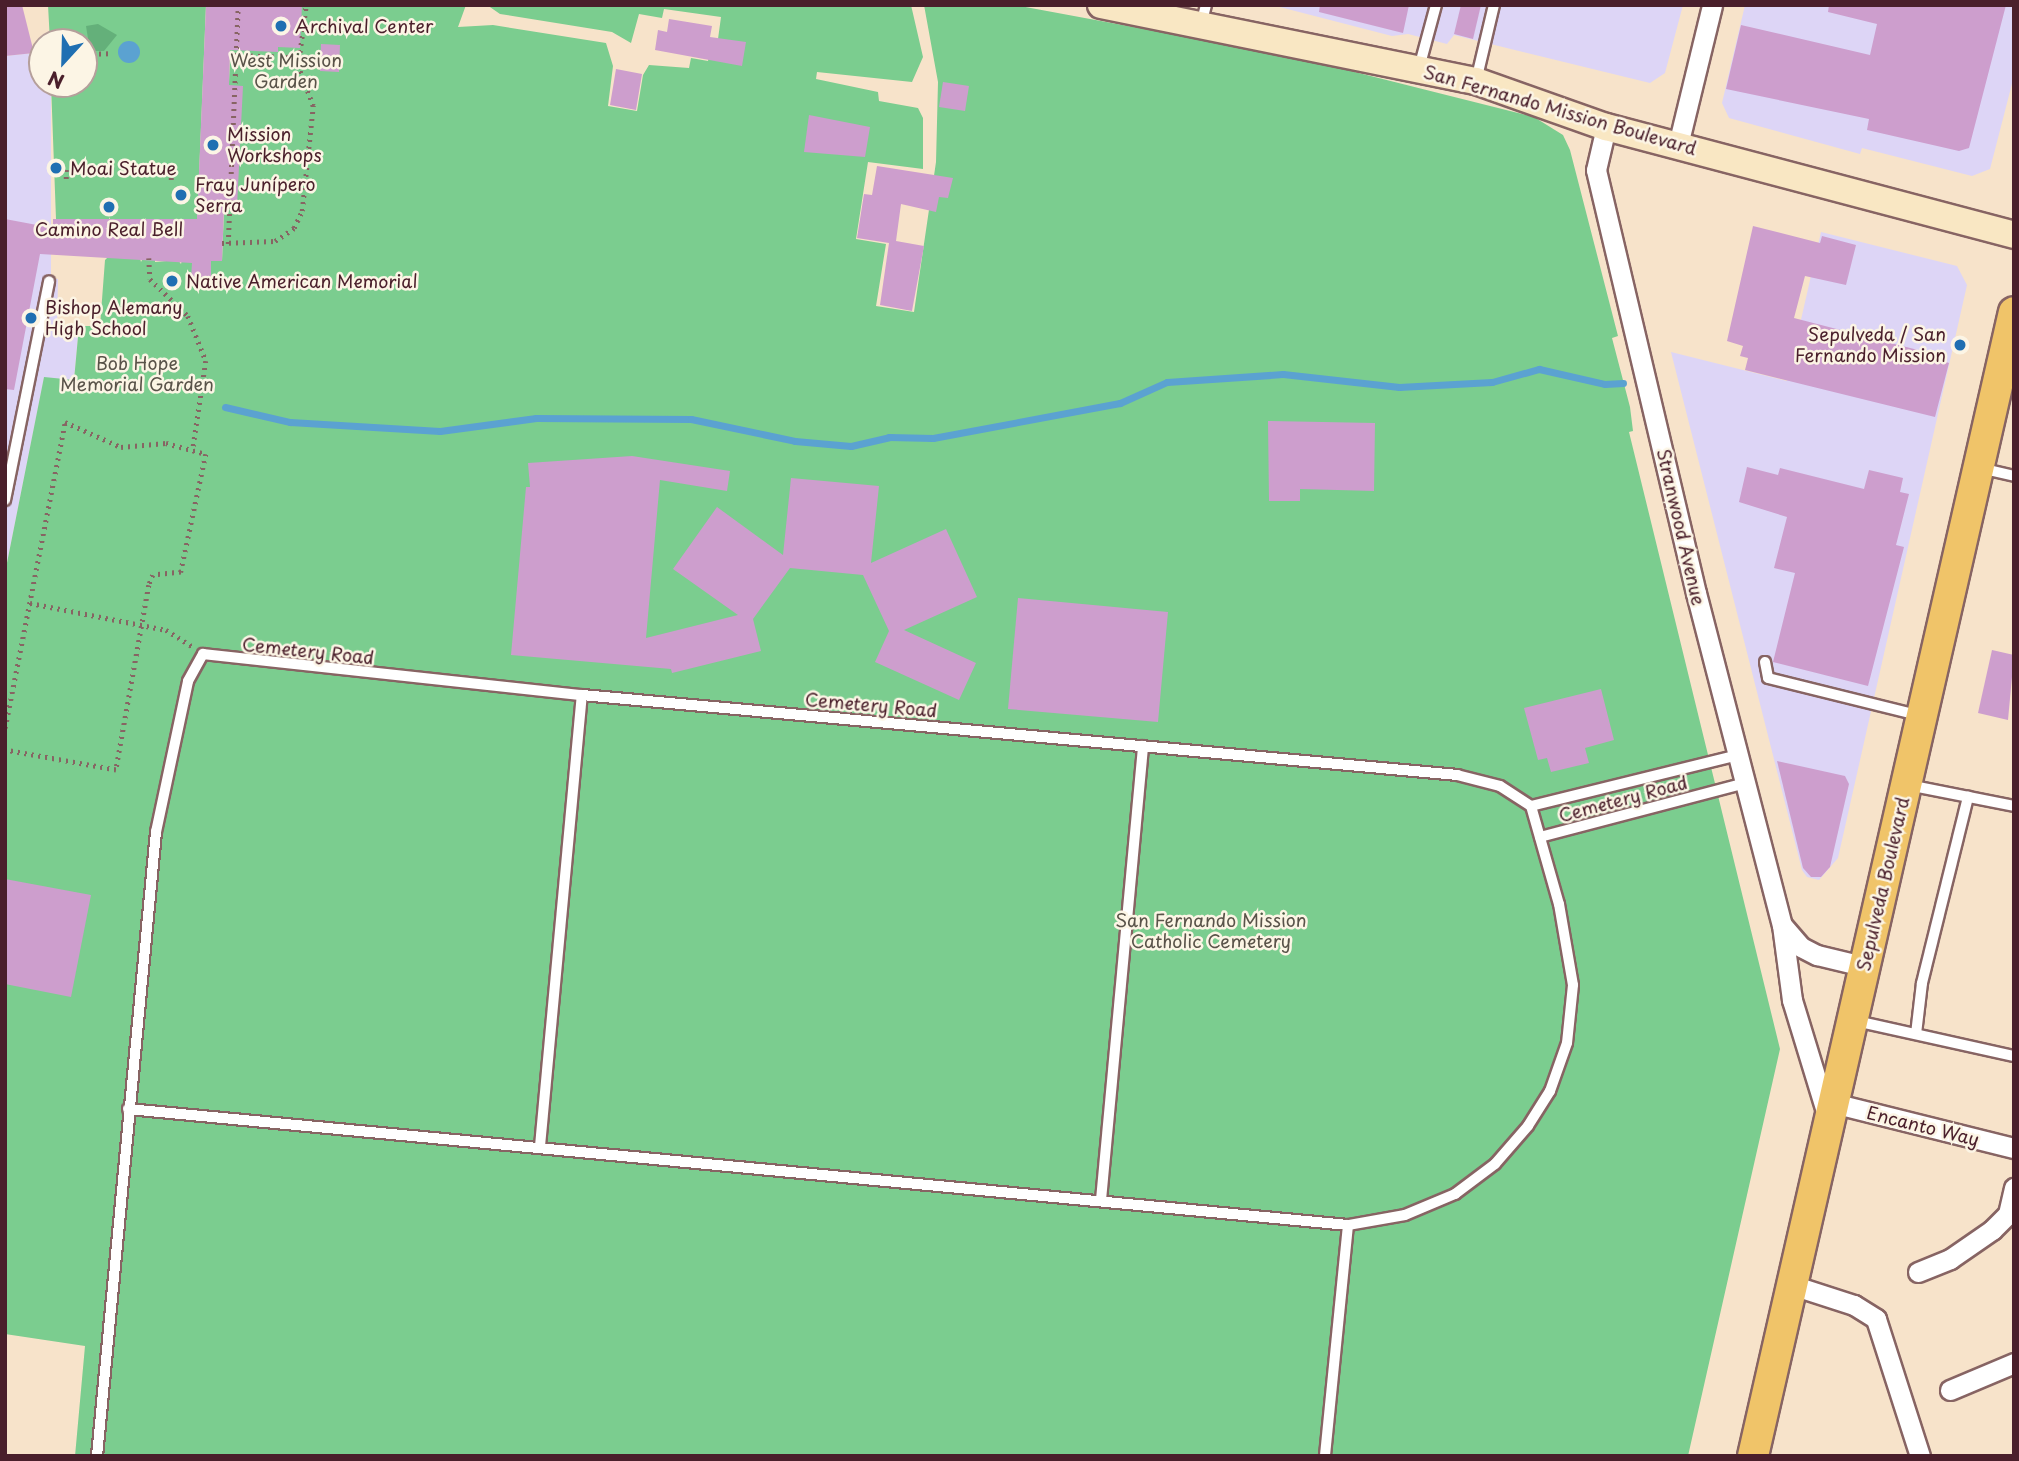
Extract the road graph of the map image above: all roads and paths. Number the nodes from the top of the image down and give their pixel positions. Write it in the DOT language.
graph roads {
  1 [pos="238,5"];
  2 [pos="306,5"];
  3 [pos="1101,5"];
  4 [pos="1436,5"];
  5 [pos="1494,5"];
  6 [pos="1712,5"];
  7 [pos="1204,15"];
  8 [pos="98,53"];
  9 [pos="110,53"];
  10 [pos="233,55"];
  11 [pos="300,57"];
  12 [pos="319,58"];
  13 [pos="1419,68"];
  14 [pos="1476,81"];
  15 [pos="1606,127"];
  16 [pos="1678,145"];
  17 [pos="66,169"];
  18 [pos="66,178"];
  19 [pos="2014,235"];
  20 [pos="149,258"];
  21 [pos="50,281"];
  22 [pos="2014,312"];
  23 [pos="193,449"];
  24 [pos="1978,467"];
  25 [pos="2014,476"];
  26 [pos="5,500"];
  27 [pos="30,603"];
  28 [pos="142,625"];
  29 [pos="203,654"];
  30 [pos="1765,662"];
  31 [pos="583,695"];
  32 [pos="1921,715"];
  33 [pos="5,728"];
  34 [pos="1143,746"];
  35 [pos="5,750"];
  36 [pos="1739,755"];
  37 [pos="1746,783"];
  38 [pos="1906,784"];
  39 [pos="1968,797"];
  40 [pos="1531,806"];
  41 [pos="2014,806"];
  42 [pos="1540,838"];
  43 [pos="1782,925"];
  44 [pos="1863,966"];
  45 [pos="1852,1021"];
  46 [pos="1916,1034"];
  47 [pos="2014,1056"];
  48 [pos="128,1109"];
  49 [pos="1831,1112"];
  50 [pos="540,1146"];
  51 [pos="2014,1148"];
  52 [pos="2014,1188"];
  53 [pos="1101,1200"];
  54 [pos="2011,1215"];
  55 [pos="1348,1225"];
  56 [pos="1918,1272"];
  57 [pos="1792,1285"];
  58 [pos="2014,1363"];
  59 [pos="1950,1390"];
  60 [pos="97,1456"];
  61 [pos="1325,1456"];
  62 [pos="1753,1456"];
  63 [pos="1920,1456"];
  1 -- 10 [label="path"];
  2 -- 11 [label="path"];
  3 -- 7 [label="main road, San Fernando Mission Boulevard"];
  4 -- 13 [label="lane"];
  5 -- 14 [label="lane"];
  6 -- 16 [label="street"];
  7 -- 13 [label="main road, San Fernando Mission Boulevard"];
  8 -- 9 [label="path"];
  10 -- 11 [label="path"];
  10 -- 11 [label="path"];
  11 -- 12 [label="path"];
  13 -- 14 [label="main road, San Fernando Mission Boulevard"];
  14 -- 15 [label="main road, San Fernando Mission Boulevard"];
  15 -- 16 [label="main road, San Fernando Mission Boulevard"];
  15 -- 36 [label="street, Stranwood Avenue"];
  16 -- 19 [label="main road, San Fernando Mission Boulevard"];
  17 -- 18 [label="path"];
  20 -- 23 [label="path"];
  21 -- 26 [label="lane"];
  22 -- 24 [label="main road, Sepulveda Boulevard"];
  23 -- 27 [label="path"];
  23 -- 28 [label="path"];
  24 -- 25 [label="lane"];
  24 -- 32 [label="main road, Sepulveda Boulevard"];
  27 -- 28 [label="path"];
  27 -- 33 [label="path"];
  28 -- 29 [label="path"];
  28 -- 35 [label="path"];
  29 -- 31 [label="lane, Cemetery Road"];
  29 -- 48 [label="lane"];
  30 -- 32 [label="lane"];
  31 -- 34 [label="lane, Cemetery Road"];
  31 -- 50 [label="lane"];
  32 -- 38 [label="main road, Sepulveda Boulevard"];
  34 -- 40 [label="lane, Cemetery Road"];
  34 -- 53 [label="lane"];
  36 -- 37 [label="street, Stranwood Avenue"];
  36 -- 40 [label="lane, Cemetery Road"];
  37 -- 42 [label="lane, Cemetery Road"];
  37 -- 43 [label="street, Stranwood Avenue"];
  38 -- 39 [label="lane"];
  38 -- 44 [label="main road, Sepulveda Boulevard"];
  39 -- 41 [label="lane"];
  39 -- 46 [label="lane"];
  40 -- 42 [label="lane, Cemetery Road"];
  42 -- 55 [label="lane"];
  43 -- 44 [label="street"];
  43 -- 49 [label="street, Stranwood Avenue"];
  44 -- 45 [label="main road, Sepulveda Boulevard"];
  45 -- 46 [label="lane"];
  45 -- 49 [label="main road, Sepulveda Boulevard"];
  46 -- 47 [label="lane"];
  48 -- 50 [label="lane"];
  48 -- 60 [label="lane"];
  49 -- 51 [label="street, Encanto Way"];
  49 -- 57 [label="main road, Sepulveda Boulevard"];
  50 -- 53 [label="lane"];
  52 -- 54 [label="street"];
  53 -- 55 [label="lane"];
  54 -- 56 [label="street"];
  55 -- 61 [label="lane"];
  57 -- 62 [label="main road, Sepulveda Boulevard"];
  57 -- 63 [label="street"];
  58 -- 59 [label="street"];
}
